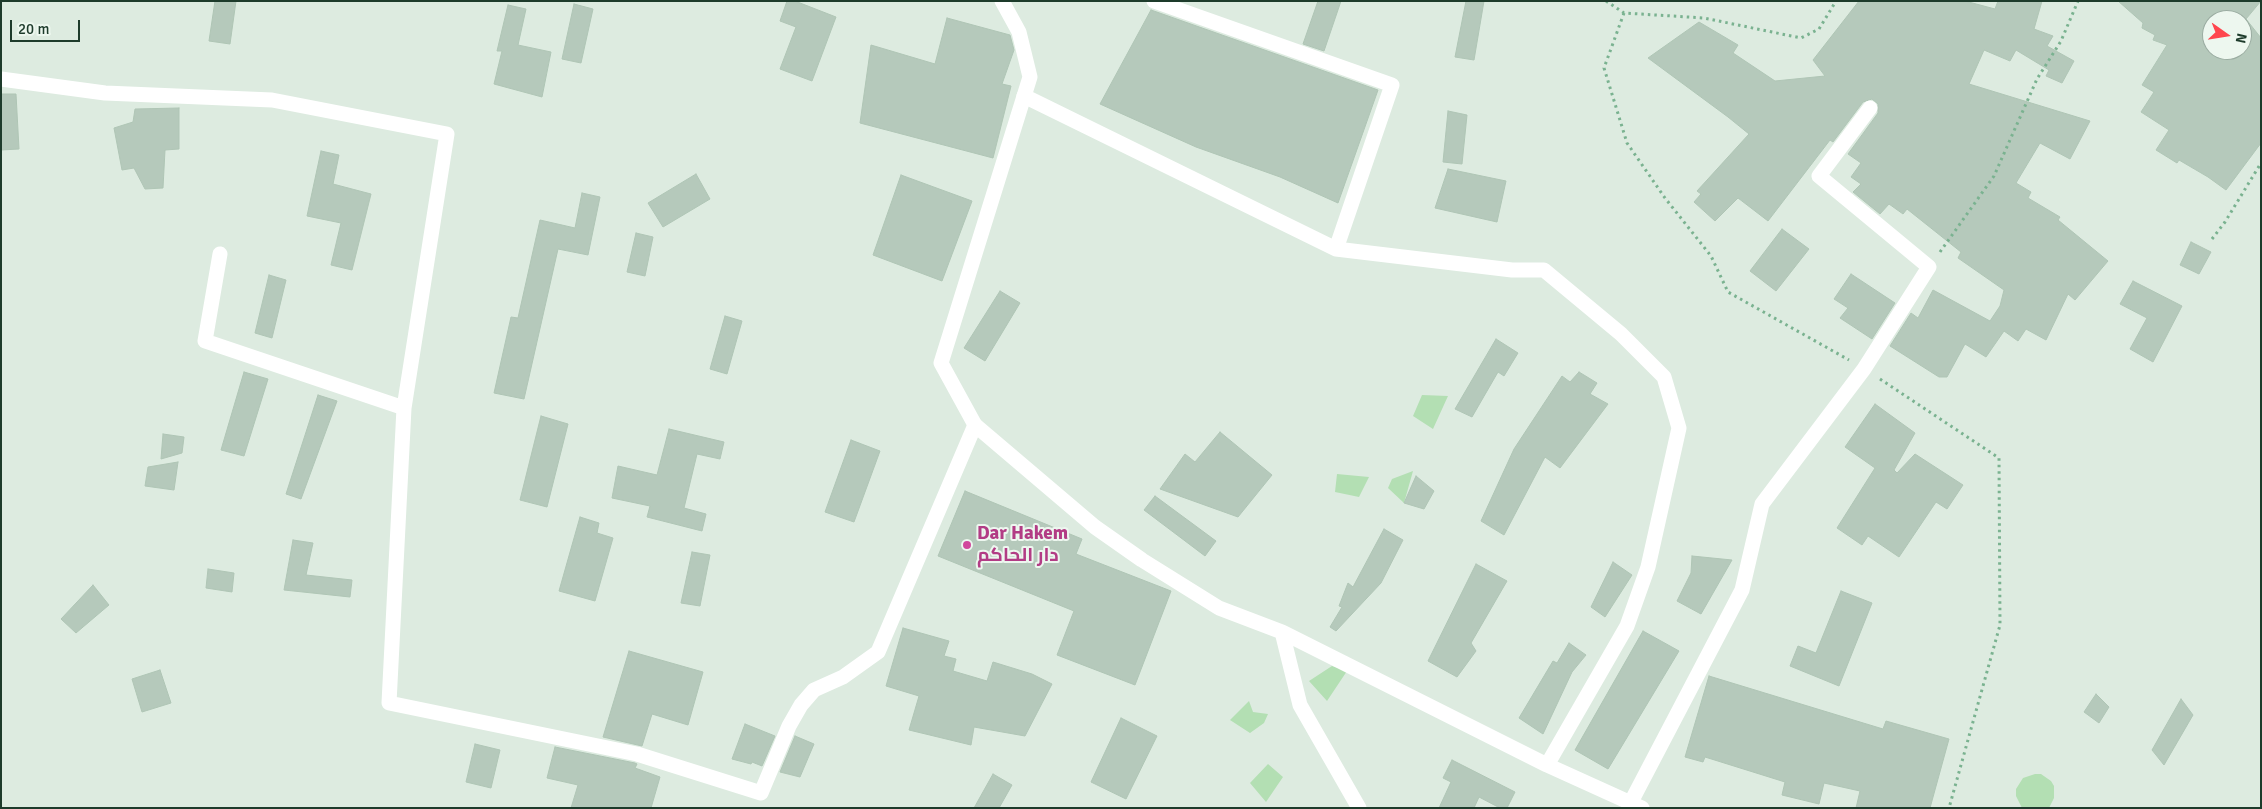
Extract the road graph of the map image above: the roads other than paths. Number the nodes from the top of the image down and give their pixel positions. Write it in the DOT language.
graph roads {
  1 [pos="1002,1"];
  2 [pos="1154,1"];
  3 [pos="1,79"];
  4 [pos="1024,96"];
  5 [pos="1870,108"];
  6 [pos="1336,249"];
  7 [pos="220,254"];
  8 [pos="404,408"];
  9 [pos="975,425"];
  10 [pos="1282,632"];
  11 [pos="1546,765"];
  12 [pos="1636,805"];
  13 [pos="1360,808"];
  1 -- 4 [label="street"];
  2 -- 6 [label="street"];
  3 -- 8 [label="street"];
  4 -- 6 [label="street"];
  4 -- 9 [label="street"];
  5 -- 12 [label="street"];
  6 -- 11 [label="street"];
  7 -- 8 [label="street"];
  8 -- 9 [label="street"];
  9 -- 10 [label="street"];
  10 -- 11 [label="street"];
  10 -- 13 [label="street"];
  11 -- 12 [label="street"];
}
